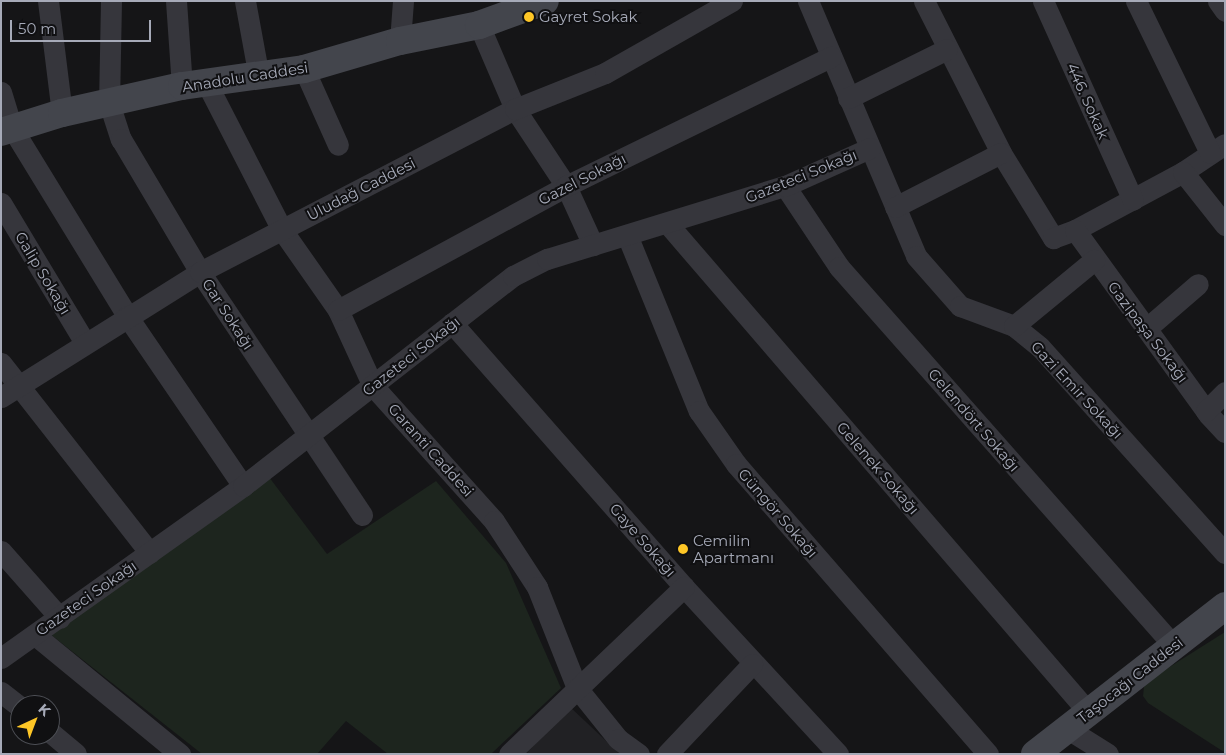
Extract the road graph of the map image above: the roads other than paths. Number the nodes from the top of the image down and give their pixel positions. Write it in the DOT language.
graph roads {
  1 [pos="48,1"];
  2 [pos="111,1"];
  3 [pos="176,1"];
  4 [pos="245,1"];
  5 [pos="402,1"];
  6 [pos="545,1"];
  7 [pos="732,1"];
  8 [pos="808,1"];
  9 [pos="924,1"];
  10 [pos="1043,1"];
  11 [pos="1136,1"];
  12 [pos="1218,1"];
  13 [pos="509,8"];
  14 [pos="1225,11"];
  15 [pos="479,25"];
  16 [pos="400,41"];
  17 [pos="947,49"];
  18 [pos="831,57"];
  19 [pos="304,69"];
  20 [pos="259,77"];
  21 [pos="194,84"];
  22 [pos="1,92"];
  23 [pos="848,98"];
  24 [pos="109,103"];
  25 [pos="515,109"];
  26 [pos="62,113"];
  27 [pos="7,130"];
  28 [pos="338,145"];
  29 [pos="870,148"];
  30 [pos="1217,149"];
  31 [pos="1001,153"];
  32 [pos="1183,172"];
  33 [pos="566,186"];
  34 [pos="785,186"];
  35 [pos="1133,200"];
  36 [pos="1,202"];
  37 [pos="895,207"];
  38 [pos="667,223"];
  39 [pos="1225,225"];
  40 [pos="282,230"];
  41 [pos="1075,230"];
  42 [pos="627,235"];
  43 [pos="593,245"];
  44 [pos="1094,260"];
  45 [pos="200,272"];
  46 [pos="1198,284"];
  47 [pos="338,310"];
  48 [pos="127,316"];
  49 [pos="452,323"];
  50 [pos="1014,326"];
  51 [pos="1147,328"];
  52 [pos="85,343"];
  53 [pos="1,363"];
  54 [pos="374,386"];
  55 [pos="9,392"];
  56 [pos="1225,392"];
  57 [pos="1206,411"];
  58 [pos="1225,432"];
  59 [pos="307,436"];
  60 [pos="243,486"];
  61 [pos="362,516"];
  62 [pos="1,551"];
  63 [pos="150,553"];
  64 [pos="1225,553"];
  65 [pos="684,587"];
  66 [pos="1225,606"];
  67 [pos="60,618"];
  68 [pos="35,635"];
  69 [pos="1174,646"];
  70 [pos="1,658"];
  71 [pos="752,664"];
  72 [pos="577,688"];
  73 [pos="1089,713"];
  74 [pos="1068,729"];
  75 [pos="60,740"];
  76 [pos="76,754"];
  77 [pos="180,754"];
  78 [pos="509,754"];
  79 [pos="639,754"];
  80 [pos="667,754"];
  81 [pos="838,754"];
  82 [pos="988,754"];
  83 [pos="1035,754"];
  84 [pos="1108,754"];
  1 -- 26 [label="street"];
  2 -- 24 [label="street, Gar Sokağı"];
  3 -- 21 [label="street"];
  4 -- 20 [label="street"];
  5 -- 16 [label="street"];
  6 -- 13 [label="main road, Anadolu Caddesi"];
  7 -- 25 [label="street, Uludağ Caddesi"];
  8 -- 18 [label="street, Gazi Emir Sokağı"];
  9 -- 17 [label="street"];
  10 -- 35 [label="street, 446. Sokak"];
  11 -- 30 [label="street"];
  12 -- 14 [label="street"];
  13 -- 15 [label="main road, Anadolu Caddesi"];
  15 -- 16 [label="main road, Anadolu Caddesi"];
  15 -- 25 [label="street"];
  16 -- 19 [label="main road, Anadolu Caddesi"];
  17 -- 23 [label="street"];
  17 -- 31 [label="street"];
  18 -- 23 [label="street, Gazi Emir Sokağı"];
  18 -- 33 [label="street, Gazel Sokağı"];
  19 -- 20 [label="main road, Anadolu Caddesi"];
  19 -- 28 [label="street"];
  20 -- 21 [label="main road, Anadolu Caddesi"];
  21 -- 24 [label="main road, Anadolu Caddesi"];
  21 -- 40 [label="street, Garanti Caddesi"];
  22 -- 27 [label="street"];
  23 -- 29 [label="street, Gazi Emir Sokağı"];
  24 -- 26 [label="main road, Anadolu Caddesi"];
  24 -- 45 [label="street, Gar Sokağı"];
  25 -- 33 [label="street"];
  25 -- 40 [label="street, Uludağ Caddesi"];
  26 -- 27 [label="main road, Anadolu Caddesi"];
  27 -- 48 [label="street"];
  29 -- 34 [label="street, Gazeteci Sokağı"];
  29 -- 37 [label="street, Gazi Emir Sokağı"];
  30 -- 32 [label="street"];
  31 -- 37 [label="street"];
  31 -- 41 [label="street"];
  32 -- 35 [label="street"];
  32 -- 39 [label="street"];
  33 -- 43 [label="street"];
  33 -- 47 [label="street, Gazel Sokağı"];
  34 -- 38 [label="street, Gazeteci Sokağı"];
  34 -- 69 [label="street, Gelendört Sokağı"];
  35 -- 41 [label="street"];
  36 -- 52 [label="street, Galip Sokağı"];
  37 -- 50 [label="street, Gazi Emir Sokağı"];
  38 -- 42 [label="street, Gazeteci Sokağı"];
  38 -- 73 [label="street, Gelenek Sokağı"];
  40 -- 45 [label="street, Uludağ Caddesi"];
  40 -- 47 [label="street, Garanti Caddesi"];
  41 -- 44 [label="street, Gazipaşa Sokağı"];
  42 -- 43 [label="street, Gazeteci Sokağı"];
  42 -- 82 [label="street, Güngör Sokağı"];
  43 -- 49 [label="street, Gazeteci Sokağı"];
  44 -- 50 [label="street"];
  44 -- 51 [label="street, Gazipaşa Sokağı"];
  45 -- 48 [label="street, Uludağ Caddesi"];
  45 -- 59 [label="street, Gar Sokağı"];
  46 -- 51 [label="street"];
  47 -- 54 [label="street, Garanti Caddesi"];
  48 -- 52 [label="street, Uludağ Caddesi"];
  48 -- 60 [label="street"];
  49 -- 54 [label="street, Gazeteci Sokağı"];
  49 -- 65 [label="street, Gaye Sokağı"];
  50 -- 64 [label="street, Gazi Emir Sokağı"];
  51 -- 57 [label="street, Gazipaşa Sokağı"];
  52 -- 55 [label="street, Uludağ Caddesi"];
  53 -- 55 [label="street"];
  54 -- 59 [label="street, Gazeteci Sokağı"];
  54 -- 72 [label="street, Garanti Caddesi"];
  55 -- 63 [label="street"];
  56 -- 57 [label="street"];
  57 -- 58 [label="street, Gazipaşa Sokağı"];
  59 -- 60 [label="street, Gazeteci Sokağı"];
  59 -- 61 [label="street, Gar Sokağı"];
  60 -- 63 [label="street, Gazeteci Sokağı"];
  62 -- 67 [label="street"];
  63 -- 67 [label="street, Gazeteci Sokağı"];
  65 -- 71 [label="street, Gaye Sokağı"];
  65 -- 72 [label="street"];
  66 -- 69 [label="main road, Taşocağı Caddesi"];
  67 -- 68 [label="street, Gazeteci Sokağı"];
  68 -- 70 [label="street, Gazeteci Sokağı"];
  68 -- 77 [label="street"];
  69 -- 73 [label="main road, Taşocağı Caddesi"];
  71 -- 80 [label="street"];
  71 -- 81 [label="street, Gaye Sokağı"];
  72 -- 78 [label="street"];
  72 -- 79 [label="street, Garanti Caddesi"];
  73 -- 74 [label="main road, Taşocağı Caddesi"];
  74 -- 83 [label="main road, Taşocağı Caddesi"];
  74 -- 84 [label="street"];
  75 -- 76 [label="street"];
}
